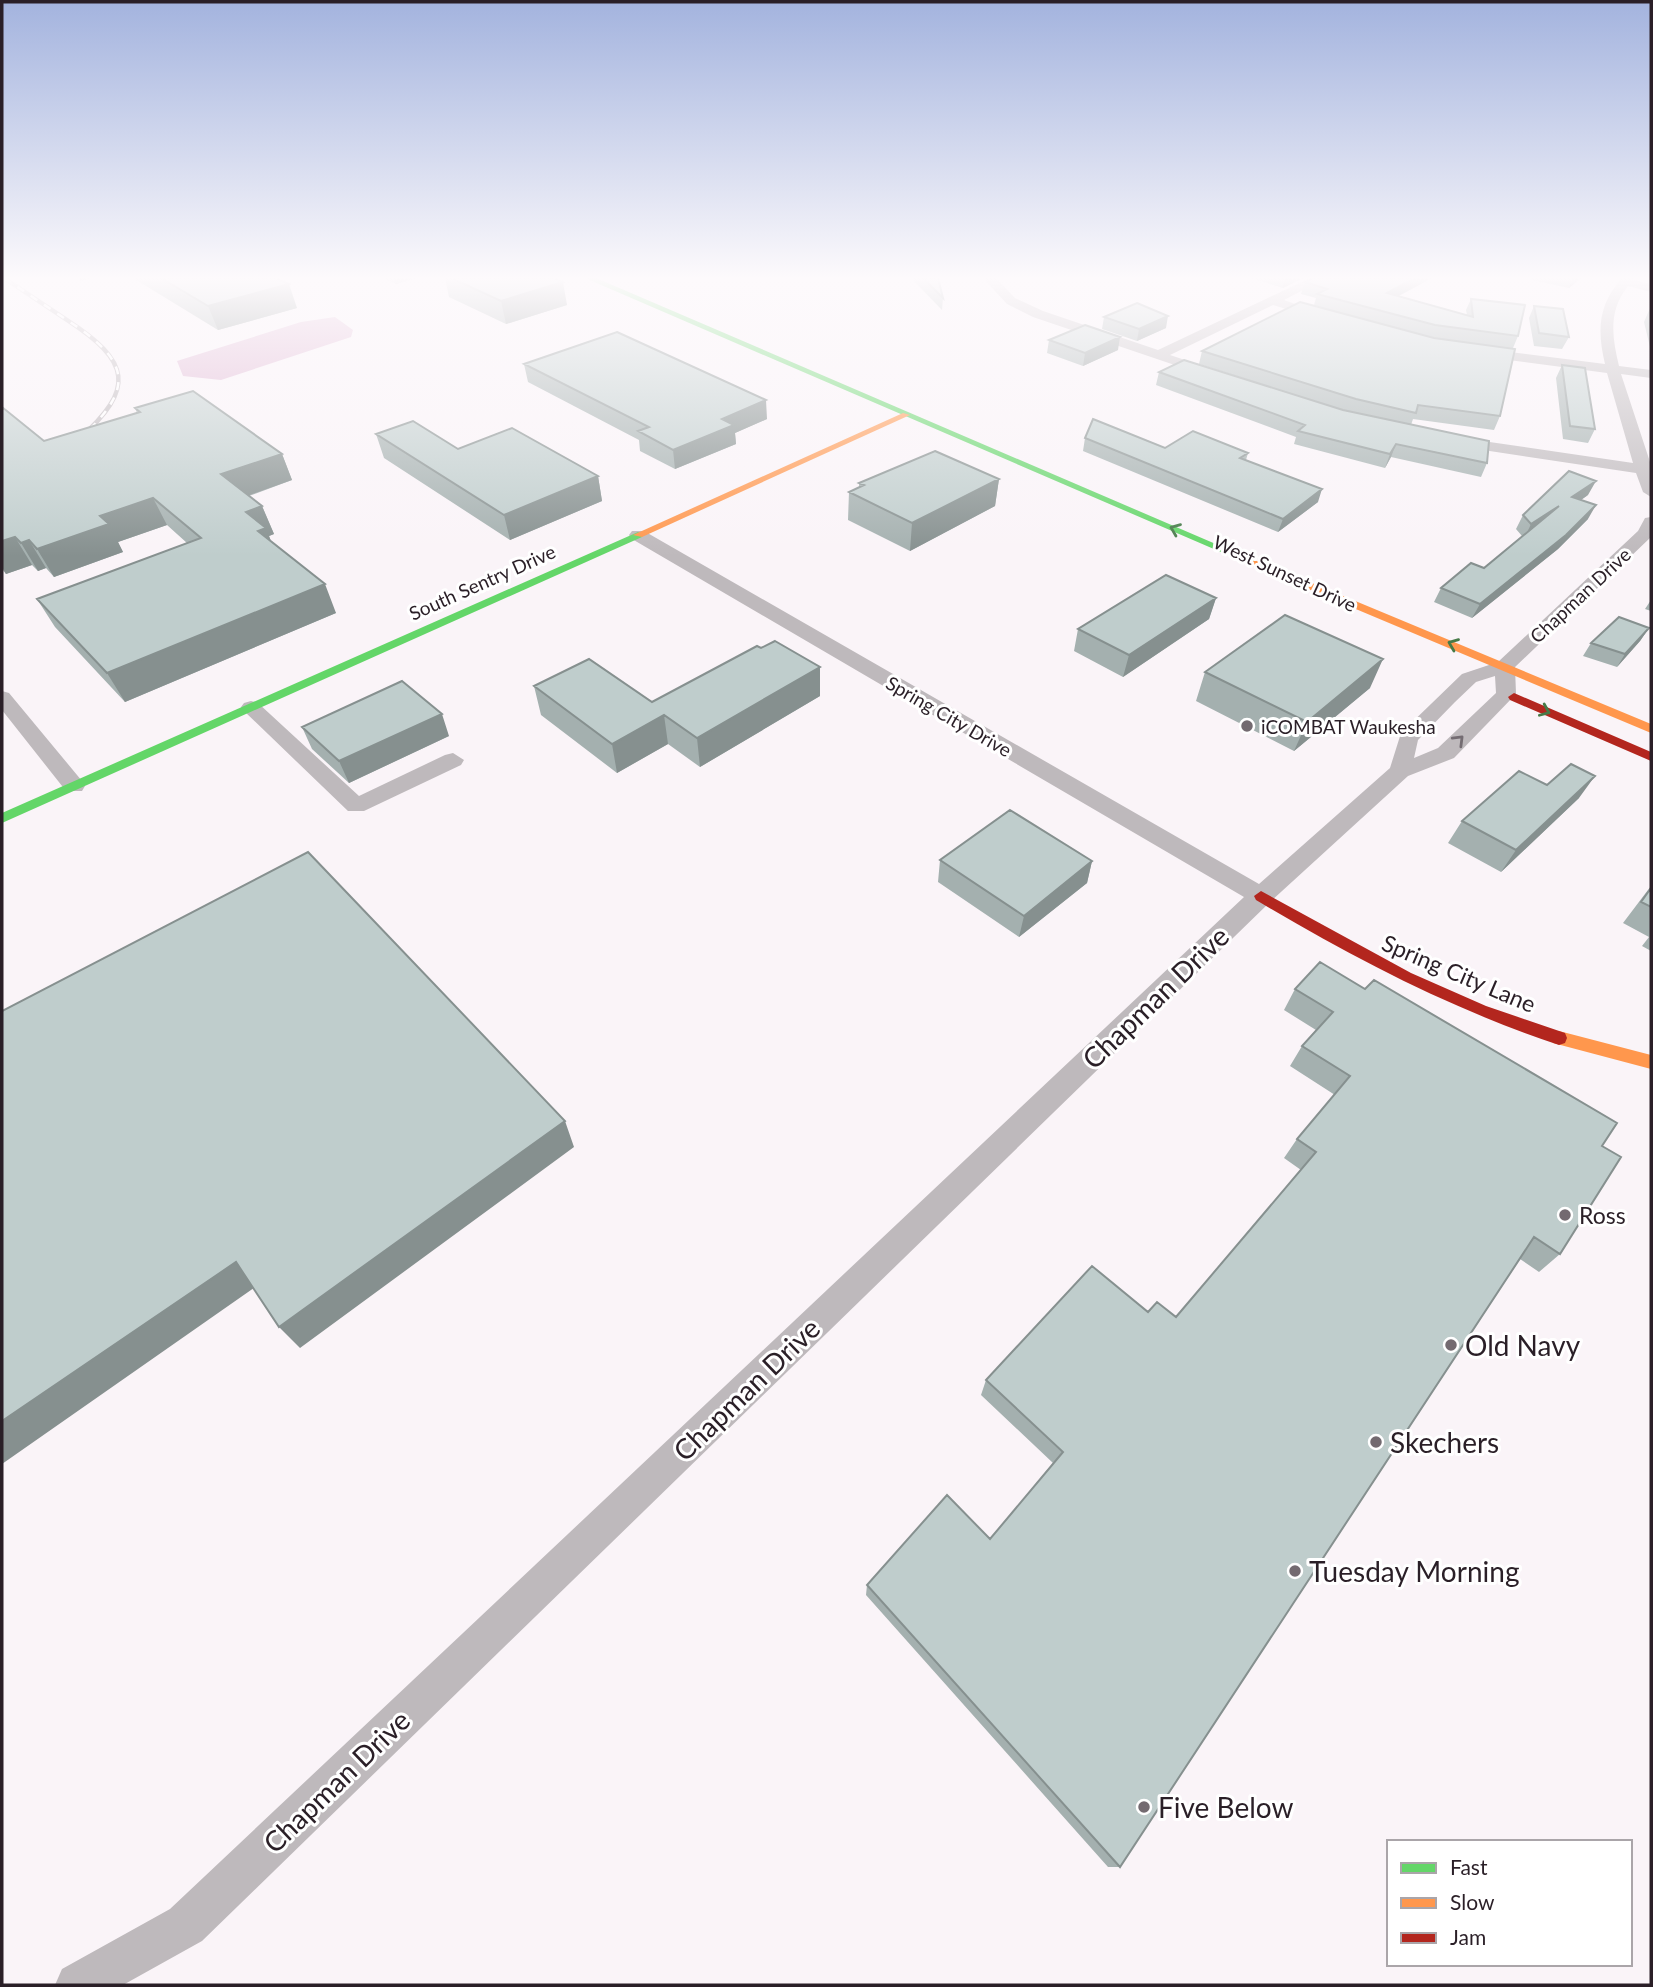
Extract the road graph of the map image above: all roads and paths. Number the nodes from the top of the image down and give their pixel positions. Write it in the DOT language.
graph roads {
  1 [pos="1614,370"];
  2 [pos="804,371"];
  3 [pos="1204,371"];
  4 [pos="1621,371"];
  5 [pos="1651,374"];
  6 [pos="1222,377"];
  7 [pos="906,415"];
  8 [pos="1437,438"];
  9 [pos="1647,470"];
  10 [pos="1651,492"];
  11 [pos="1651,522"];
  12 [pos="638,535"];
  13 [pos="1633,545"];
  14 [pos="1651,552"];
  15 [pos="1246,578"];
  16 [pos="1506,666"];
  17 [pos="1463,676"];
  18 [pos="1506,694"];
  19 [pos="2,697"];
  20 [pos="251,707"];
  21 [pos="1651,729"];
  22 [pos="1651,757"];
  23 [pos="453,760"];
  24 [pos="1400,771"];
  25 [pos="74,786"];
  26 [pos="2,818"];
  27 [pos="1261,896"];
  28 [pos="1651,1062"];
  29 [pos="78,1985"];
  1 -- 9 [label="street"];
  2 -- 7 [label="main road, West Sunset Drive"];
  3 -- 6 [label="street"];
  4 -- 5 [label="street"];
  7 -- 12 [label="main road, South Sentry Drive"];
  7 -- 15 [label="main road, West Sunset Drive"];
  16 -- 7 [label="main road, West Sunset Drive, one-way"];
  8 -- 9 [label="street"];
  9 -- 10 [label="street"];
  11 -- 13 [label="street, Chapman Drive"];
  12 -- 20 [label="main road, South Sentry Drive"];
  12 -- 27 [label="street, Spring City Drive"];
  13 -- 14 [label="street"];
  13 -- 16 [label="street, Chapman Drive"];
  16 -- 17 [label="street, Chapman Drive"];
  16 -- 18 [label="street"];
  16 -- 21 [label="main road, West Sunset Drive"];
  17 -- 18 [label="main road"];
  17 -- 24 [label="street, Chapman Drive"];
  18 -- 22 [label="main road, one-way"];
  24 -- 18 [label="street, Chapman Drive, one-way"];
  19 -- 25 [label="street"];
  20 -- 23 [label="street"];
  20 -- 25 [label="main road, South Sentry Drive"];
  24 -- 27 [label="street, Chapman Drive"];
  25 -- 26 [label="main road, South Sentry Drive"];
  27 -- 28 [label="main road, Spring City Lane"];
  27 -- 29 [label="street, Chapman Drive"];
}
